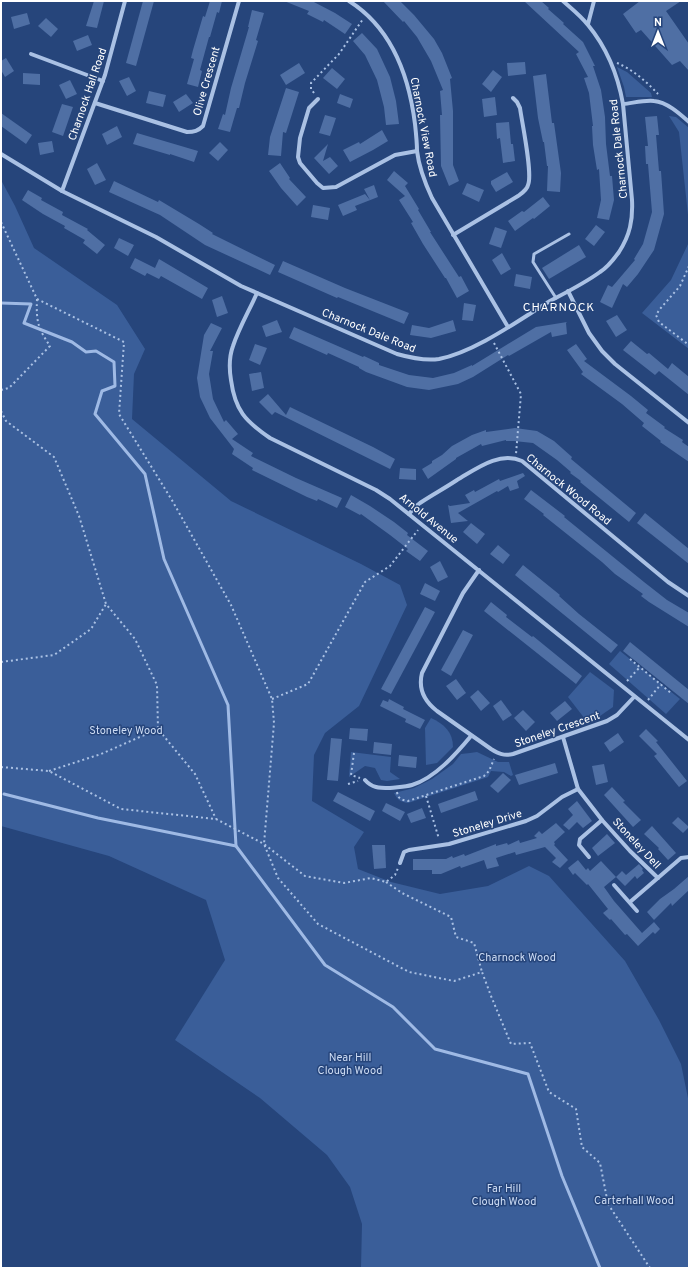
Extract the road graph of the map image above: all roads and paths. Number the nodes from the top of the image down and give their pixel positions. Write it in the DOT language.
graph roads {
  1 [pos="125,1"];
  2 [pos="239,1"];
  3 [pos="349,1"];
  4 [pos="563,1"];
  5 [pos="594,1"];
  6 [pos="366,14"];
  7 [pos="588,24"];
  8 [pos="31,54"];
  9 [pos="610,61"];
  10 [pos="103,81"];
  11 [pos="513,98"];
  12 [pos="318,99"];
  13 [pos="95,103"];
  14 [pos="623,104"];
  15 [pos="663,104"];
  16 [pos="689,122"];
  17 [pos="418,151"];
  18 [pos="1,154"];
  19 [pos="62,191"];
  20 [pos="1,222"];
  21 [pos="568,234"];
  22 [pos="453,235"];
  23 [pos="689,266"];
  24 [pos="568,292"];
  25 [pos="256,293"];
  26 [pos="556,298"];
  27 [pos="37,299"];
  28 [pos="508,327"];
  29 [pos="491,337"];
  30 [pos="689,344"];
  31 [pos="1,390"];
  32 [pos="1,412"];
  33 [pos="689,422"];
  34 [pos="516,459"];
  35 [pos="409,514"];
  36 [pos="422,524"];
  37 [pos="479,570"];
  38 [pos="689,596"];
  39 [pos="106,604"];
  40 [pos="630,659"];
  41 [pos="1,662"];
  42 [pos="640,668"];
  43 [pos="661,684"];
  44 [pos="622,687"];
  45 [pos="672,692"];
  46 [pos="634,697"];
  47 [pos="272,699"];
  48 [pos="644,705"];
  49 [pos="158,729"];
  50 [pos="471,736"];
  51 [pos="563,737"];
  52 [pos="689,740"];
  53 [pos="497,752"];
  54 [pos="354,753"];
  55 [pos="1,767"];
  56 [pos="49,771"];
  57 [pos="365,780"];
  58 [pos="348,784"];
  59 [pos="397,787"];
  60 [pos="578,789"];
  61 [pos="426,796"];
  62 [pos="216,819"];
  63 [pos="602,820"];
  64 [pos="264,844"];
  65 [pos="441,845"];
  66 [pos="589,857"];
  67 [pos="689,857"];
  68 [pos="400,863"];
  69 [pos="658,878"];
  70 [pos="386,882"];
  71 [pos="614,885"];
  72 [pos="630,902"];
  73 [pos="637,911"];
  74 [pos="482,972"];
  75 [pos="650,1268"];
  1 -- 10 [label="street, Charnock Hall Road"];
  2 -- 13 [label="street, Olive Crescent"];
  3 -- 6 [label="street, Charnock View Road"];
  4 -- 7 [label="street, Charnock Dale Road"];
  5 -- 7 [label="street"];
  6 -- 12 [label="path"];
  6 -- 17 [label="street, Charnock View Road"];
  7 -- 9 [label="street, Charnock Dale Road"];
  8 -- 10 [label="street"];
  9 -- 14 [label="street, Charnock Dale Road"];
  9 -- 15 [label="path"];
  10 -- 13 [label="street, Charnock Hall Road"];
  11 -- 22 [label="street"];
  12 -- 17 [label="street"];
  13 -- 19 [label="street, Charnock Hall Road"];
  14 -- 15 [label="street"];
  14 -- 24 [label="street, Charnock Dale Road"];
  15 -- 16 [label="street"];
  17 -- 22 [label="street, Charnock View Road"];
  18 -- 19 [label="street, Charnock Dale Road"];
  19 -- 25 [label="street, Charnock Dale Road"];
  20 -- 27 [label="path"];
  21 -- 26 [label="lane"];
  22 -- 28 [label="street, Charnock View Road"];
  23 -- 30 [label="path"];
  24 -- 26 [label="street, Charnock Dale Road"];
  24 -- 33 [label="street"];
  25 -- 29 [label="street, Charnock Dale Road"];
  25 -- 35 [label="street, Arnold Avenue"];
  26 -- 28 [label="street, Charnock Dale Road"];
  27 -- 31 [label="path"];
  27 -- 47 [label="path"];
  28 -- 29 [label="street, Charnock Dale Road"];
  29 -- 34 [label="path"];
  32 -- 39 [label="path"];
  34 -- 35 [label="street, Charnock Wood Road"];
  34 -- 38 [label="street, Charnock Wood Road"];
  35 -- 36 [label="street, Arnold Avenue"];
  36 -- 37 [label="street, Arnold Avenue"];
  36 -- 47 [label="path"];
  37 -- 44 [label="street, Arnold Avenue"];
  37 -- 50 [label="street, Stoneley Crescent"];
  39 -- 41 [label="path"];
  39 -- 49 [label="path"];
  40 -- 42 [label="path"];
  42 -- 43 [label="path"];
  42 -- 44 [label="path"];
  43 -- 45 [label="path"];
  43 -- 48 [label="path"];
  44 -- 46 [label="street, Arnold Avenue"];
  46 -- 48 [label="street, Arnold Avenue"];
  46 -- 51 [label="street, Stoneley Crescent"];
  47 -- 64 [label="path"];
  48 -- 52 [label="street, Arnold Avenue"];
  49 -- 56 [label="path"];
  49 -- 62 [label="path"];
  50 -- 53 [label="street, Stoneley Crescent"];
  50 -- 59 [label="street"];
  51 -- 53 [label="street, Stoneley Crescent"];
  51 -- 60 [label="street, Stoneley Dell"];
  53 -- 61 [label="path"];
  54 -- 57 [label="path"];
  55 -- 56 [label="path"];
  56 -- 62 [label="path"];
  57 -- 58 [label="path"];
  57 -- 59 [label="street"];
  59 -- 61 [label="path"];
  60 -- 63 [label="street, Stoneley Dell"];
  60 -- 65 [label="street, Stoneley Drive"];
  61 -- 65 [label="path"];
  62 -- 64 [label="path"];
  63 -- 66 [label="street, Stoneley Dell"];
  63 -- 69 [label="street, Stoneley Dell"];
  64 -- 70 [label="path"];
  64 -- 74 [label="path"];
  65 -- 68 [label="street, Stoneley Drive"];
  67 -- 69 [label="street, Stoneley Dell"];
  68 -- 70 [label="path"];
  69 -- 72 [label="street, Stoneley Dell"];
  70 -- 74 [label="path"];
  71 -- 72 [label="street"];
  72 -- 73 [label="street"];
  74 -- 75 [label="path"];
}
